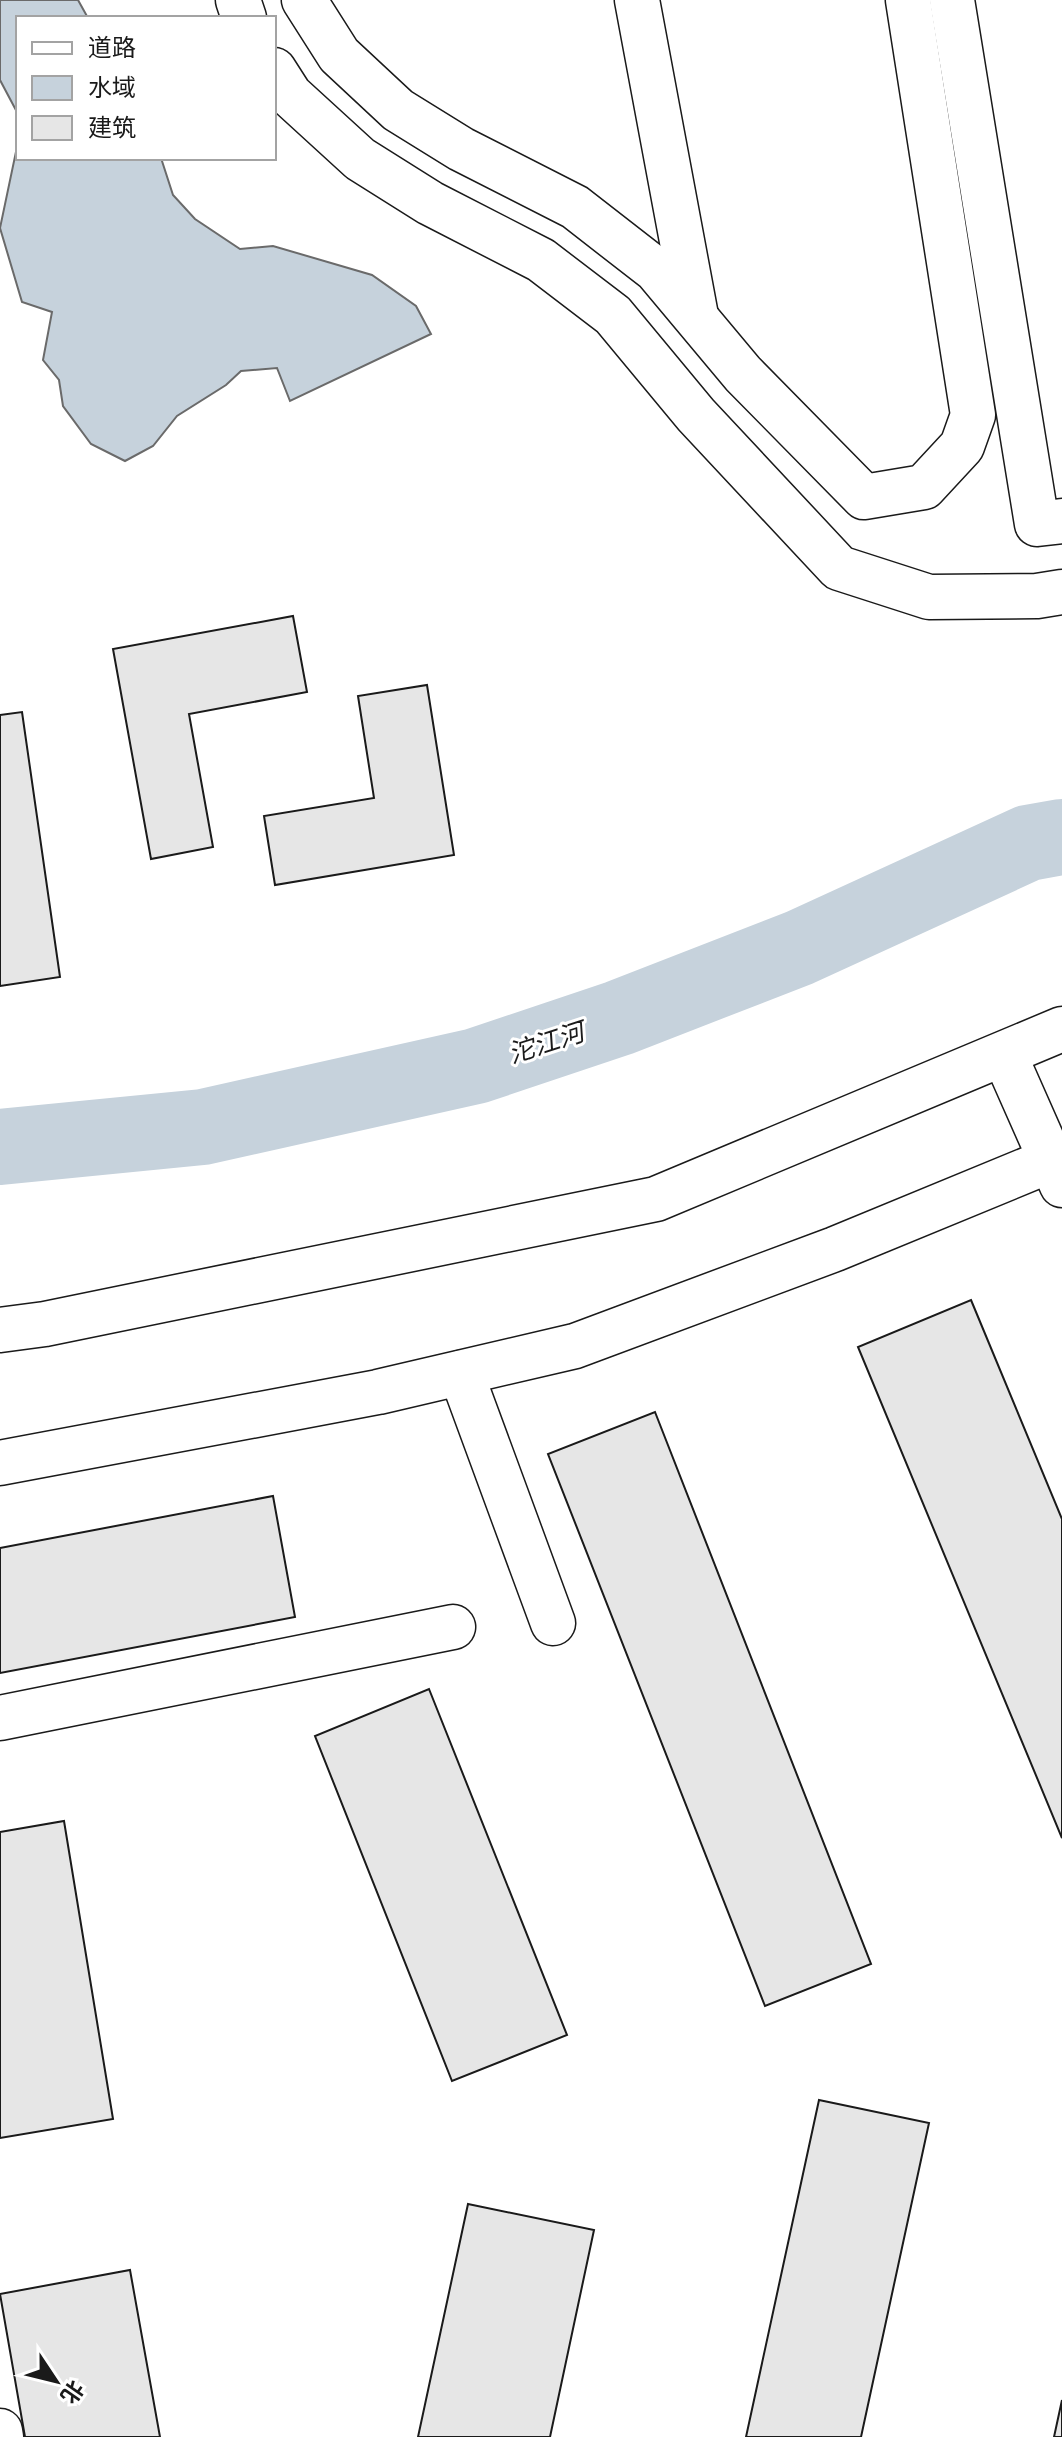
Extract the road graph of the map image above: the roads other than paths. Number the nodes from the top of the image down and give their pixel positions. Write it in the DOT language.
graph roads {
  1 [pos="304,0"];
  2 [pos="637,0"];
  3 [pos="908,0"];
  4 [pos="952,0"];
  5 [pos="276,73"];
  6 [pos="696,318"];
  7 [pos="1062,521"];
  8 [pos="1062,592"];
  9 [pos="1062,1029"];
  10 [pos="1004,1054"];
  11 [pos="1056,1172"];
  12 [pos="0,1330"];
  13 [pos="461,1373"];
  14 [pos="0,1463"];
  15 [pos="553,1623"];
  16 [pos="453,1627"];
  17 [pos="0,1718"];
  1 -- 6 [label="street"];
  2 -- 6 [label="street"];
  3 -- 6 [label="street"];
  4 -- 7 [label="street"];
  5 -- 8 [label="street"];
  9 -- 10 [label="street"];
  10 -- 11 [label="street"];
  10 -- 12 [label="street"];
  11 -- 13 [label="street"];
  13 -- 14 [label="street"];
  13 -- 15 [label="street"];
  16 -- 17 [label="street"];
}
